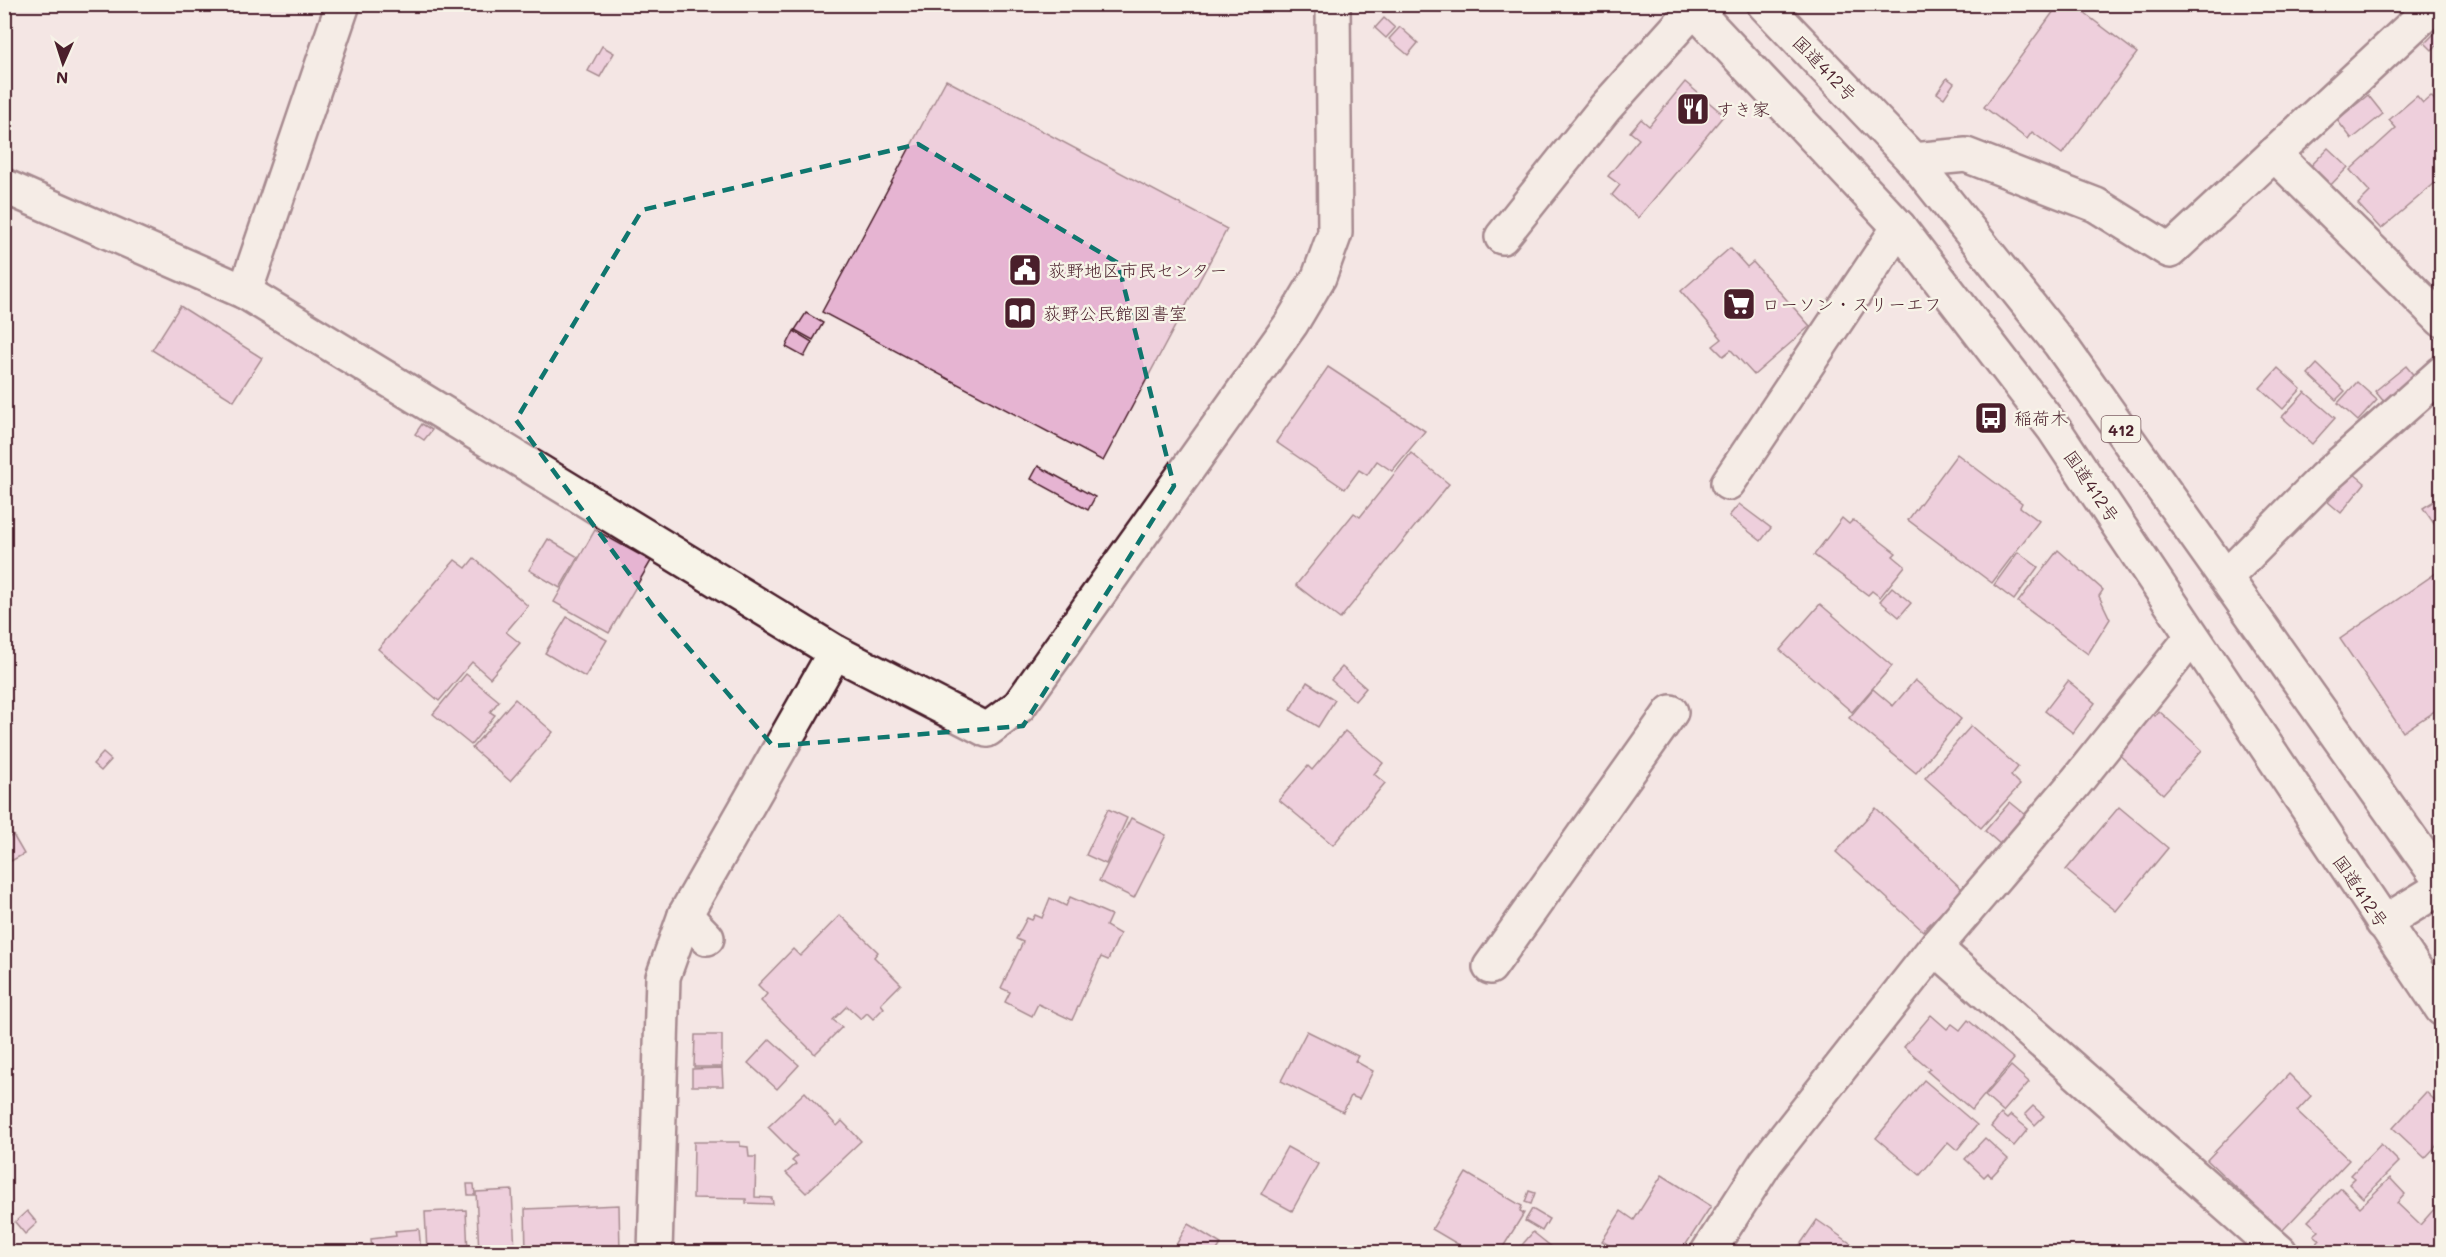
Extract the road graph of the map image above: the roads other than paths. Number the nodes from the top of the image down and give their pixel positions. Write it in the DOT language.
graph roads {
  1 [pos="343,4"];
  2 [pos="1764,4"];
  3 [pos="2436,4"];
  4 [pos="1692,7"];
  5 [pos="1342,10"];
  6 [pos="2274,154"];
  7 [pos="1913,160"];
  8 [pos="4,186"];
  9 [pos="1899,227"];
  10 [pos="1502,237"];
  11 [pos="245,292"];
  12 [pos="2442,320"];
  13 [pos="2442,373"];
  14 [pos="1728,483"];
  15 [pos="2226,577"];
  16 [pos="2192,637"];
  17 [pos="835,652"];
  18 [pos="1671,712"];
  19 [pos="2442,885"];
  20 [pos="685,915"];
  21 [pos="2383,923"];
  22 [pos="707,938"];
  23 [pos="1938,944"];
  24 [pos="1491,967"];
  25 [pos="2442,1009"];
  26 [pos="655,1252"];
  27 [pos="1708,1252"];
  28 [pos="2280,1252"];
  1 -- 11 [label="main road"];
  2 -- 7 [label="main road, 国道412号 / 412"];
  3 -- 6 [label="main road"];
  4 -- 9 [label="main road, 国道412号"];
  4 -- 10 [label="main road"];
  5 -- 17 [label="main road"];
  6 -- 7 [label="main road"];
  6 -- 12 [label="main road"];
  7 -- 15 [label="main road, 国道412号 / 412"];
  8 -- 11 [label="main road"];
  9 -- 14 [label="main road"];
  9 -- 16 [label="main road, 国道412号"];
  11 -- 17 [label="main road"];
  13 -- 15 [label="main road"];
  15 -- 19 [label="main road, 国道412号 / 412"];
  16 -- 21 [label="main road, 国道412号"];
  16 -- 23 [label="main road"];
  17 -- 20 [label="main road"];
  18 -- 24 [label="main road"];
  19 -- 21 [label="main road"];
  20 -- 22 [label="main road"];
  20 -- 26 [label="main road"];
  21 -- 25 [label="main road, 国道412号"];
  23 -- 27 [label="main road"];
  23 -- 28 [label="main road"];
}
